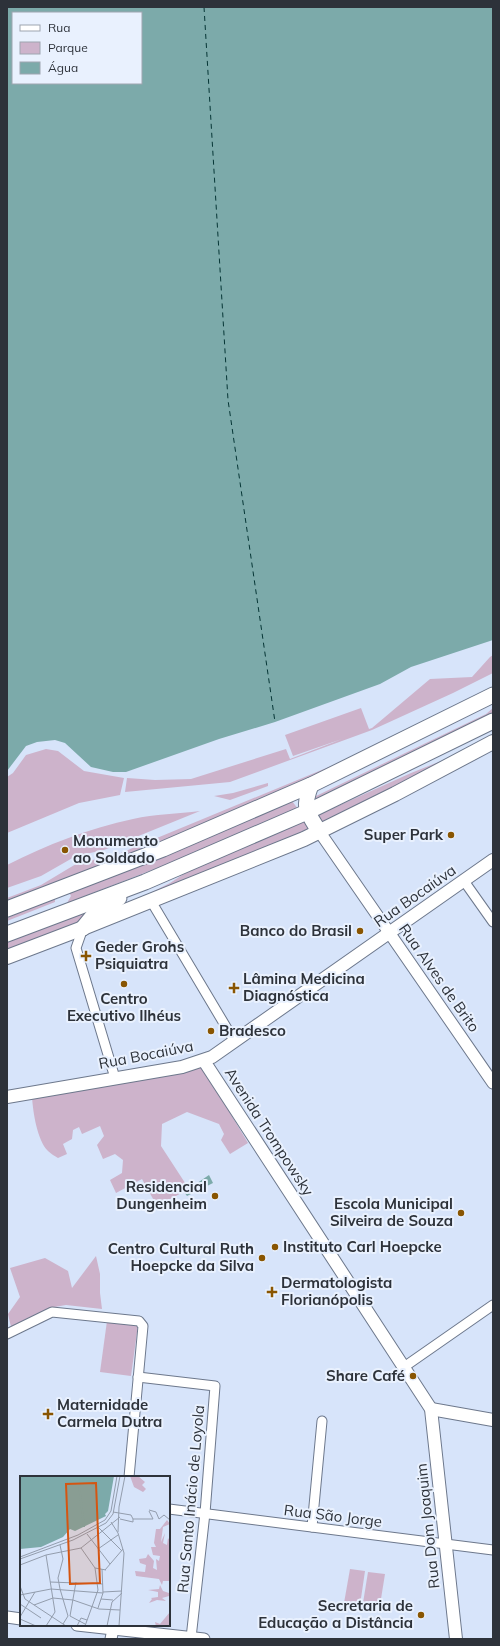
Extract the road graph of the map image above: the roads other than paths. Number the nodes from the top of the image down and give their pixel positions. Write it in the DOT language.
graph roads {
  1 [pos="493,695"];
  2 [pos="492,722"];
  3 [pos="493,742"];
  4 [pos="311,785"];
  5 [pos="307,812"];
  6 [pos="319,831"];
  7 [pos="493,860"];
  8 [pos="464,881"];
  9 [pos="145,882"];
  10 [pos="59,889"];
  11 [pos="151,901"];
  12 [pos="7,909"];
  13 [pos="47,919"];
  14 [pos="493,922"];
  15 [pos="83,928"];
  16 [pos="389,933"];
  17 [pos="7,934"];
  18 [pos="7,957"];
  19 [pos="235,1042"];
  20 [pos="204,1061"];
  21 [pos="115,1078"];
  22 [pos="493,1083"];
  23 [pos="7,1097"];
  24 [pos="493,1305"];
  25 [pos="7,1334"];
  26 [pos="404,1367"];
  27 [pos="138,1377"];
  28 [pos="431,1410"];
  29 [pos="493,1420"];
  30 [pos="322,1421"];
  31 [pos="128,1476"];
  32 [pos="170,1509"];
  33 [pos="205,1513"];
  34 [pos="312,1527"];
  35 [pos="446,1544"];
  36 [pos="493,1550"];
  37 [pos="7,1617"];
  38 [pos="20,1619"];
  39 [pos="83,1626"];
  40 [pos="113,1631"];
  41 [pos="192,1638"];
  42 [pos="204,1639"];
  43 [pos="456,1639"];
  1 -- 4 [label="highway"];
  2 -- 5 [label="highway"];
  3 -- 6 [label="main road"];
  4 -- 5 [label="highway"];
  4 -- 10 [label="highway"];
  5 -- 6 [label="highway"];
  5 -- 9 [label="highway"];
  6 -- 11 [label="main road"];
  6 -- 16 [label="street, Rua Alves de Brito"];
  7 -- 8 [label="main road, Rua Bocaiúva"];
  8 -- 14 [label="street"];
  8 -- 16 [label="main road, Rua Bocaiúva"];
  9 -- 13 [label="highway"];
  9 -- 15 [label="highway"];
  10 -- 12 [label="highway"];
  10 -- 13 [label="highway"];
  11 -- 15 [label="main road"];
  11 -- 19 [label="street"];
  13 -- 17 [label="highway"];
  15 -- 18 [label="main road"];
  15 -- 21 [label="street"];
  16 -- 19 [label="main road, Rua Bocaiúva"];
  16 -- 22 [label="street, Rua Alves de Brito"];
  19 -- 20 [label="main road, Rua Bocaiúva"];
  20 -- 21 [label="main road, Rua Bocaiúva"];
  20 -- 26 [label="main road, Avenida Trompowsky"];
  21 -- 23 [label="main road, Rua Bocaiúva"];
  24 -- 26 [label="street"];
  25 -- 27 [label="street"];
  26 -- 28 [label="main road, Avenida Trompowsky"];
  27 -- 31 [label="street"];
  27 -- 33 [label="street, Rua Santo Inácio de Loyola"];
  28 -- 29 [label="main road"];
  28 -- 35 [label="main road, Rua Dom Joaquim"];
  30 -- 34 [label="street"];
  32 -- 33 [label="street, Rua São Jorge"];
  33 -- 34 [label="street, Rua São Jorge"];
  33 -- 41 [label="street, Rua Santo Inácio de Loyola"];
  34 -- 35 [label="street, Rua São Jorge"];
  35 -- 36 [label="street, Rua São Jorge"];
  35 -- 43 [label="main road, Rua Dom Joaquim"];
  37 -- 38 [label="street"];
  39 -- 40 [label="street"];
  40 -- 41 [label="street"];
  41 -- 42 [label="street"];
}
